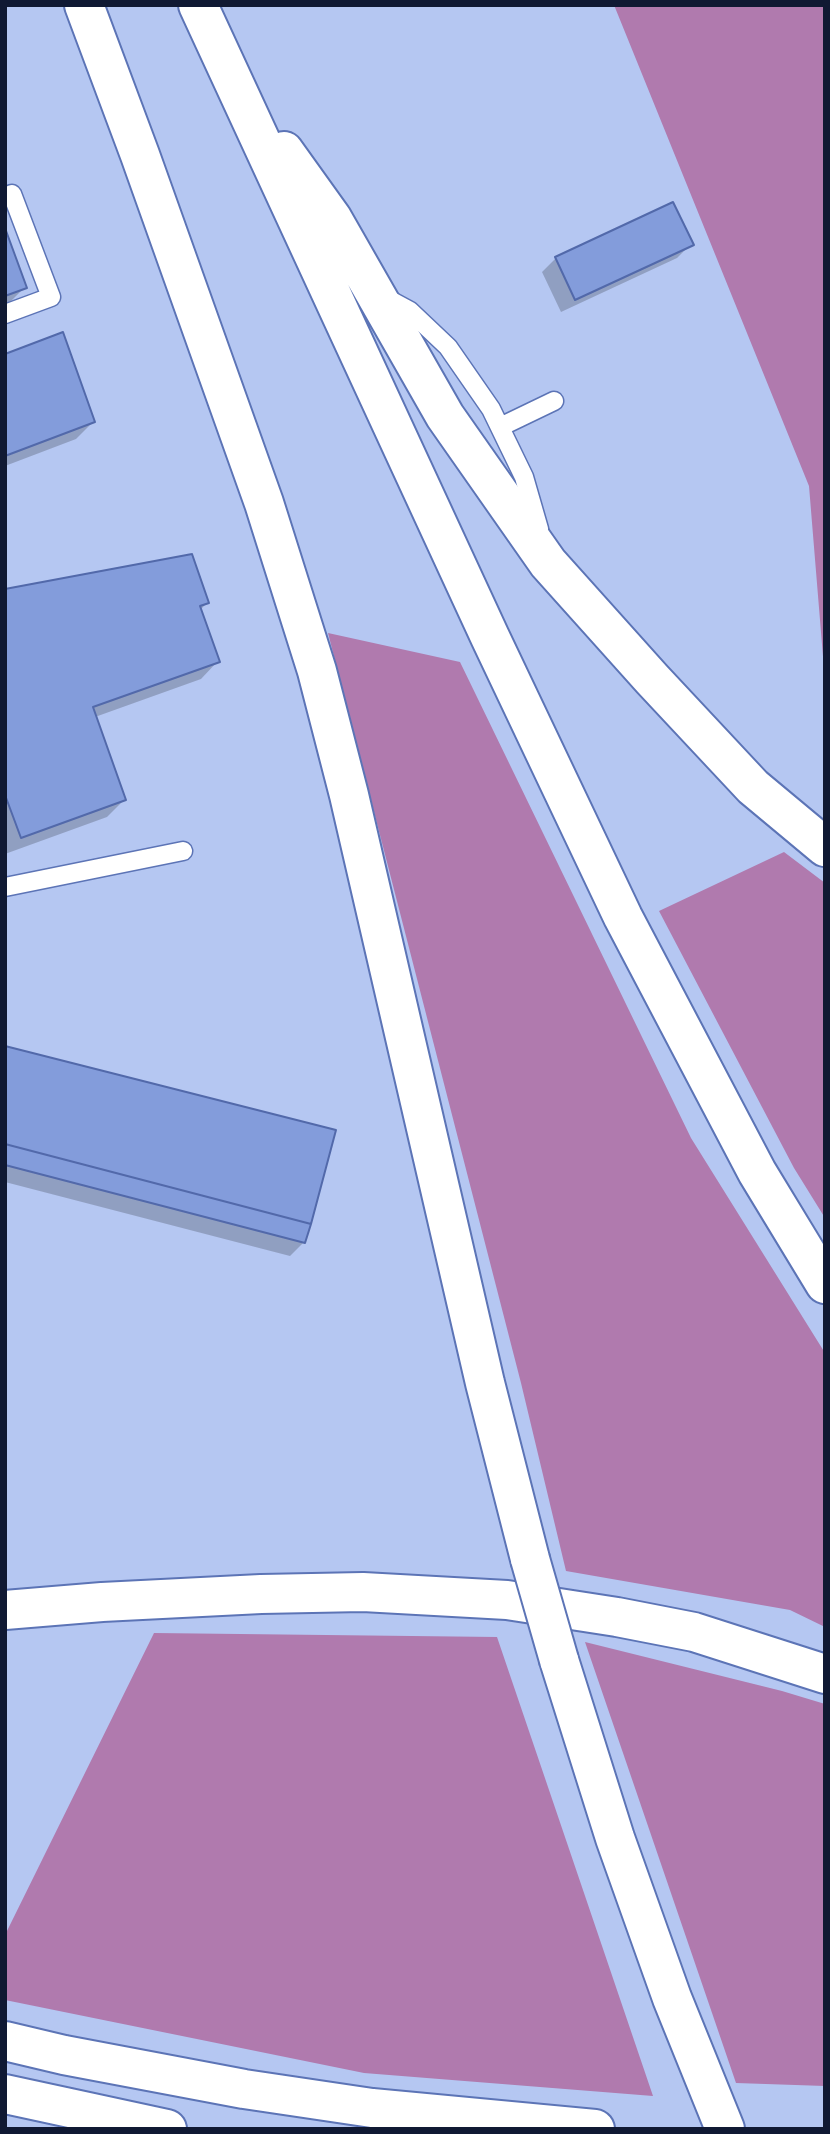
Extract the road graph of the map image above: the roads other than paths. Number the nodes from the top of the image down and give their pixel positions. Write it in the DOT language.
graph roads {
  1 [pos="84,5"];
  2 [pos="198,5"];
  3 [pos="230,76"];
  4 [pos="5,197"];
  5 [pos="374,291"];
  6 [pos="5,314"];
  7 [pos="554,401"];
  8 [pos="500,426"];
  9 [pos="548,563"];
  10 [pos="825,847"];
  11 [pos="183,851"];
  12 [pos="5,887"];
  13 [pos="825,1284"];
  14 [pos="5,1610"];
  15 [pos="825,1674"];
  16 [pos="5,2040"];
  17 [pos="5,2094"];
  18 [pos="167,2129"];
  19 [pos="595,2129"];
  20 [pos="725,2129"];
  1 -- 20 [label="highway, bridge"];
  2 -- 3 [label="highway"];
  3 -- 5 [label="highway"];
  3 -- 13 [label="highway"];
  4 -- 6 [label="lane"];
  5 -- 8 [label="lane"];
  5 -- 9 [label="highway"];
  7 -- 8 [label="lane"];
  8 -- 9 [label="lane"];
  9 -- 10 [label="highway"];
  11 -- 12 [label="lane"];
  14 -- 15 [label="highway"];
  16 -- 19 [label="highway"];
  17 -- 18 [label="highway"];
}
